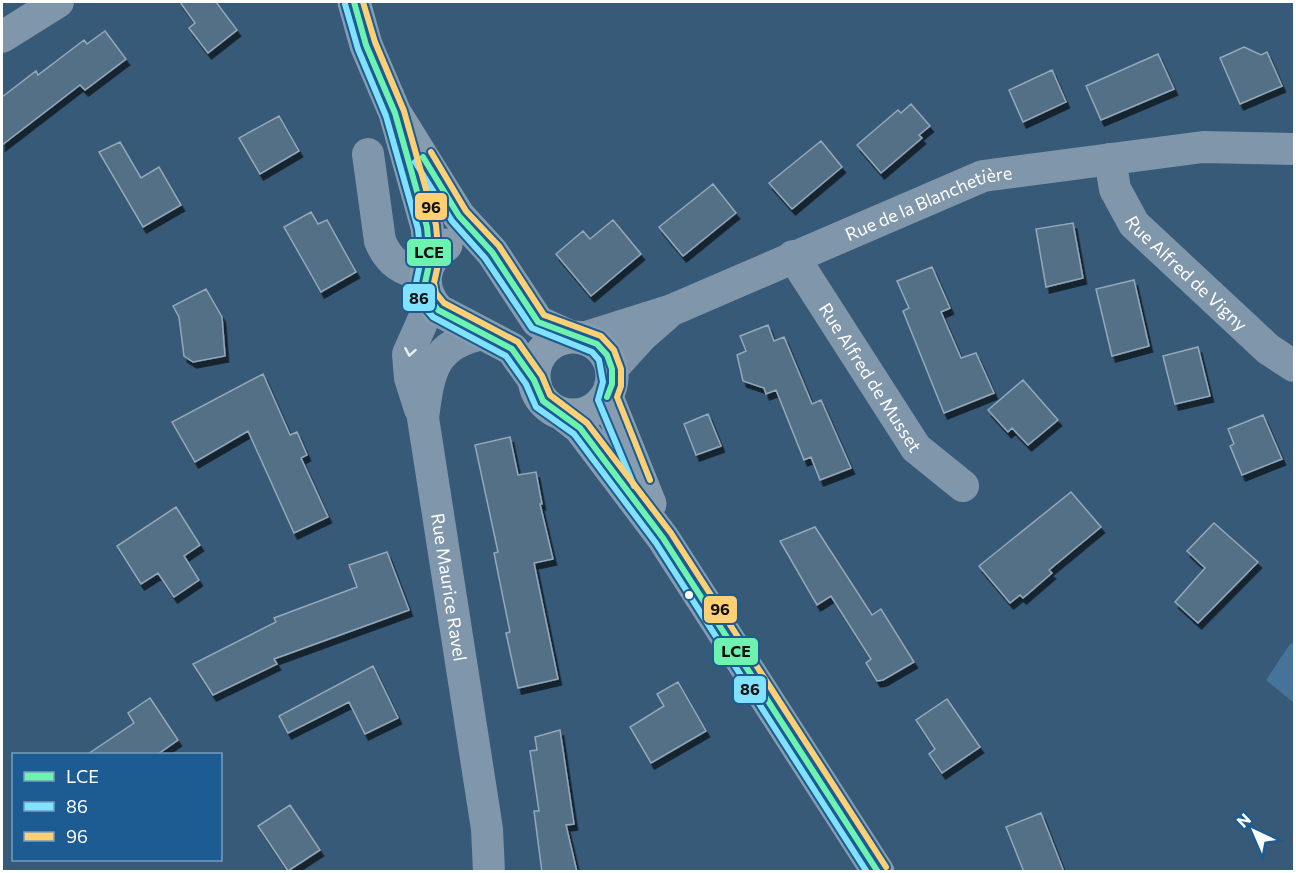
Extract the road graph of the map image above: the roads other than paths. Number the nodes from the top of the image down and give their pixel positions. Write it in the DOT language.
graph roads {
  1 [pos="58,2"];
  2 [pos="354,2"];
  3 [pos="2,37"];
  4 [pos="395,113"];
  5 [pos="1294,149"];
  6 [pos="368,154"];
  7 [pos="1110,159"];
  8 [pos="484,246"];
  9 [pos="793,256"];
  10 [pos="428,277"];
  11 [pos="672,310"];
  12 [pos="483,334"];
  13 [pos="577,337"];
  14 [pos="1294,366"];
  15 [pos="534,380"];
  16 [pos="610,383"];
  17 [pos="562,414"];
  18 [pos="423,418"];
  19 [pos="963,486"];
  20 [pos="663,538"];
  21 [pos="489,872"];
  22 [pos="878,872"];
  1 -- 3 [label="street"];
  2 -- 4 [label="street"];
  4 -- 8 [label="street"];
  4 -- 10 [label="street"];
  5 -- 7 [label="street, Rue de la Blanchetière"];
  6 -- 10 [label="street"];
  7 -- 9 [label="street, Rue de la Blanchetière"];
  7 -- 14 [label="street, Rue Alfred de Vigny"];
  8 -- 10 [label="street"];
  8 -- 13 [label="street"];
  9 -- 11 [label="street, Rue de la Blanchetière"];
  9 -- 19 [label="street, Rue Alfred de Musset"];
  10 -- 12 [label="street"];
  10 -- 18 [label="street, one-way"];
  11 -- 13 [label="street, Rue de la Blanchetière"];
  11 -- 16 [label="street"];
  12 -- 15 [label="street"];
  12 -- 18 [label="street, Rue Maurice Ravel"];
  13 -- 15 [label="street"];
  13 -- 16 [label="street"];
  15 -- 17 [label="street"];
  16 -- 17 [label="street"];
  16 -- 20 [label="street"];
  17 -- 20 [label="street"];
  18 -- 21 [label="street, Rue Maurice Ravel"];
  20 -- 22 [label="street"];
}
